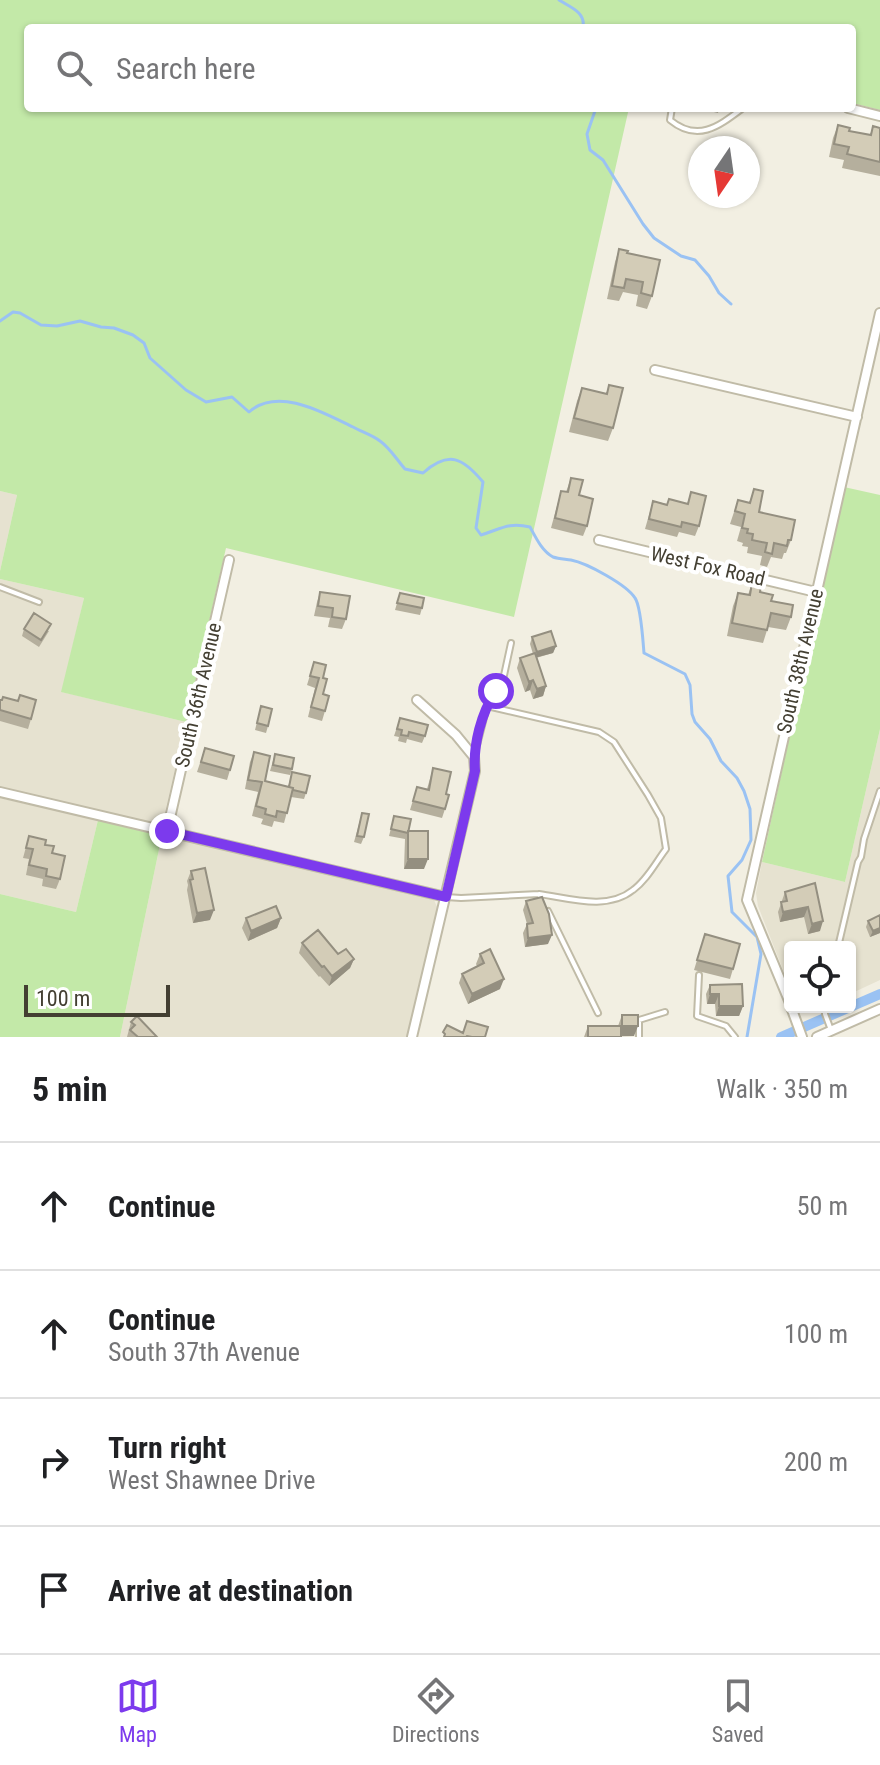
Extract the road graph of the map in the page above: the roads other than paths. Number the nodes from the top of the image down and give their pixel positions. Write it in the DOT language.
graph roads {
  1 [pos="856,110"];
  2 [pos="671,112"];
  3 [pos="738,112"];
  4 [pos="880,116"];
  5 [pos="880,313"];
  6 [pos="655,370"];
  7 [pos="857,417"];
  8 [pos="599,540"];
  9 [pos="229,560"];
  10 [pos="0,587"];
  11 [pos="816,592"];
  12 [pos="39,602"];
  13 [pos="511,643"];
  14 [pos="417,700"];
  15 [pos="487,706"];
  16 [pos="474,757"];
  17 [pos="880,791"];
  18 [pos="0,792"];
  19 [pos="167,831"];
  20 [pos="539,894"];
  21 [pos="446,897"];
  22 [pos="839,941"];
  23 [pos="699,975"];
  24 [pos="784,988"];
  25 [pos="880,1009"];
  26 [pos="665,1012"];
  27 [pos="598,1013"];
  28 [pos="794,1013"];
  29 [pos="826,1013"];
  30 [pos="831,1030"];
  31 [pos="412,1037"];
  32 [pos="639,1037"];
  33 [pos="735,1037"];
  34 [pos="802,1037"];
  35 [pos="817,1037"];
  1 -- 4 [label="street"];
  2 -- 3 [label="lane"];
  5 -- 7 [label="street, South 38th Avenue"];
  6 -- 7 [label="street"];
  7 -- 11 [label="street, South 38th Avenue"];
  8 -- 11 [label="street, West Fox Road"];
  9 -- 19 [label="street, South 36th Avenue"];
  10 -- 12 [label="lane"];
  11 -- 24 [label="street, South 38th Avenue"];
  13 -- 15 [label="lane"];
  14 -- 16 [label="street"];
  15 -- 16 [label="lane"];
  15 -- 20 [label="lane"];
  16 -- 21 [label="street"];
  17 -- 22 [label="lane"];
  18 -- 19 [label="street"];
  19 -- 21 [label="street"];
  20 -- 21 [label="lane"];
  20 -- 27 [label="lane"];
  21 -- 31 [label="street"];
  23 -- 33 [label="lane"];
  25 -- 30 [label="street"];
  26 -- 32 [label="lane"];
  28 -- 34 [label="street, South 38th Avenue"];
  29 -- 30 [label="lane"];
  30 -- 35 [label="street"];
}
